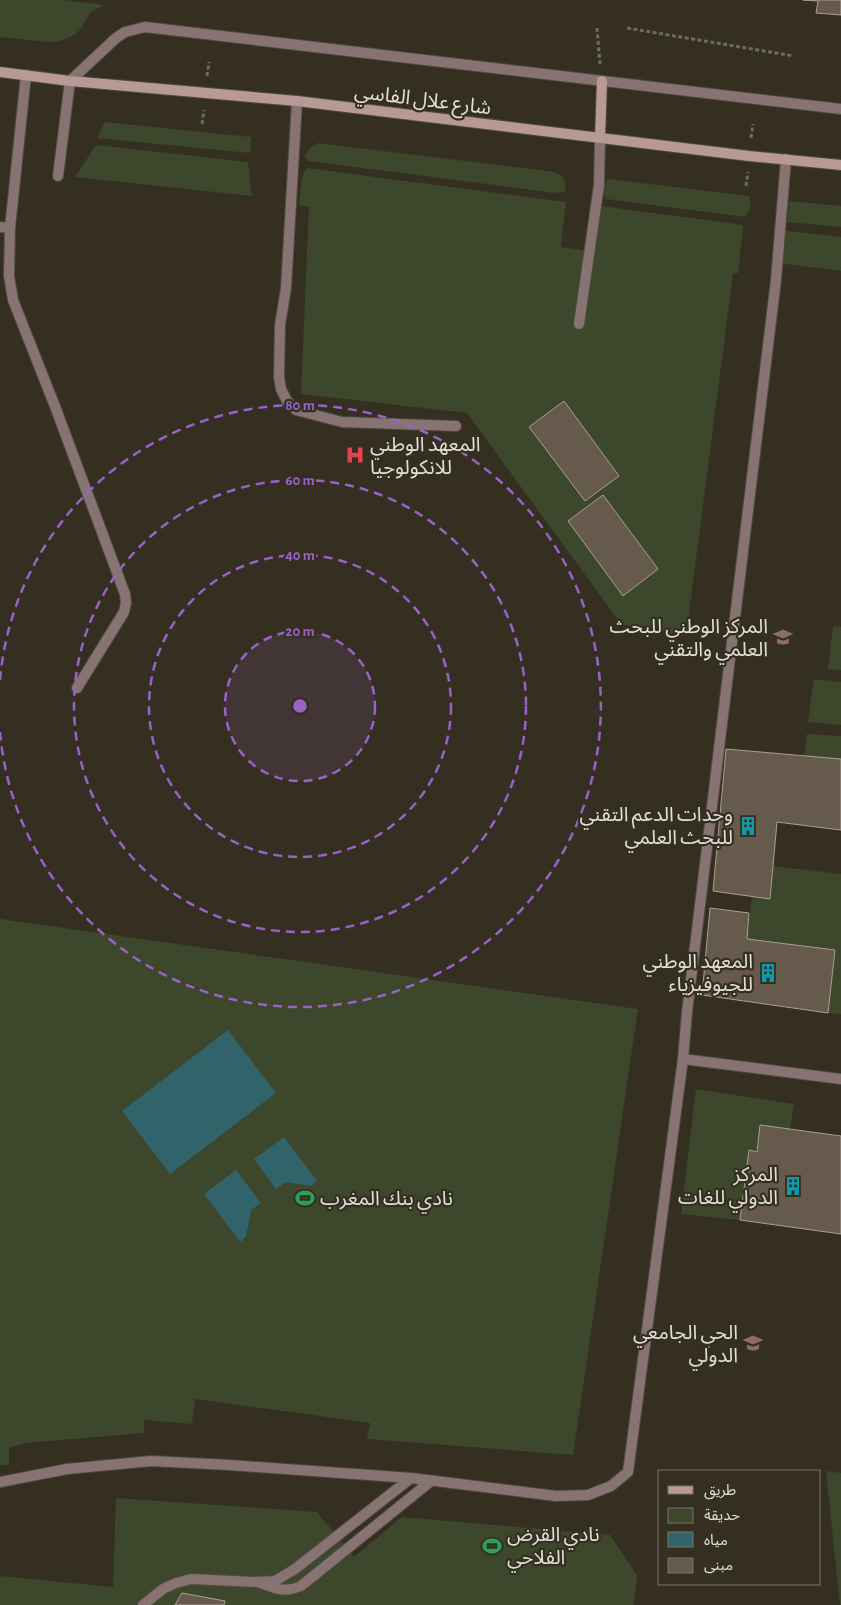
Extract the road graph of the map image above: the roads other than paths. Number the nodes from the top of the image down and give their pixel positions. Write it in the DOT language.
graph roads {
  1 [pos="0,72"];
  2 [pos="26,75"];
  3 [pos="70,81"];
  4 [pos="602,81"];
  5 [pos="297,102"];
  6 [pos="841,109"];
  7 [pos="600,138"];
  8 [pos="786,159"];
  9 [pos="841,165"];
  10 [pos="58,176"];
  11 [pos="5,228"];
  12 [pos="579,324"];
  13 [pos="456,426"];
  14 [pos="78,688"];
  15 [pos="683,1059"];
  16 [pos="841,1079"];
  17 [pos="411,1478"];
  18 [pos="431,1481"];
  19 [pos="0,1482"];
  20 [pos="255,1582"];
  21 [pos="143,1605"];
  1 -- 2 [label="street, شارع علال الفاسي"];
  2 -- 3 [label="street, شارع علال الفاسي"];
  2 -- 11 [label="lane"];
  3 -- 4 [label="lane"];
  3 -- 5 [label="street, شارع علال الفاسي"];
  3 -- 10 [label="lane"];
  4 -- 6 [label="lane"];
  4 -- 7 [label="street"];
  5 -- 7 [label="street, شارع علال الفاسي"];
  5 -- 13 [label="lane"];
  7 -- 8 [label="street, شارع علال الفاسي"];
  7 -- 12 [label="lane"];
  8 -- 9 [label="street, شارع علال الفاسي"];
  8 -- 15 [label="lane"];
  11 -- 14 [label="lane"];
  15 -- 16 [label="lane"];
  15 -- 18 [label="lane"];
  17 -- 18 [label="lane"];
  17 -- 19 [label="lane"];
  17 -- 20 [label="lane"];
  18 -- 20 [label="lane"];
  20 -- 21 [label="lane"];
}
